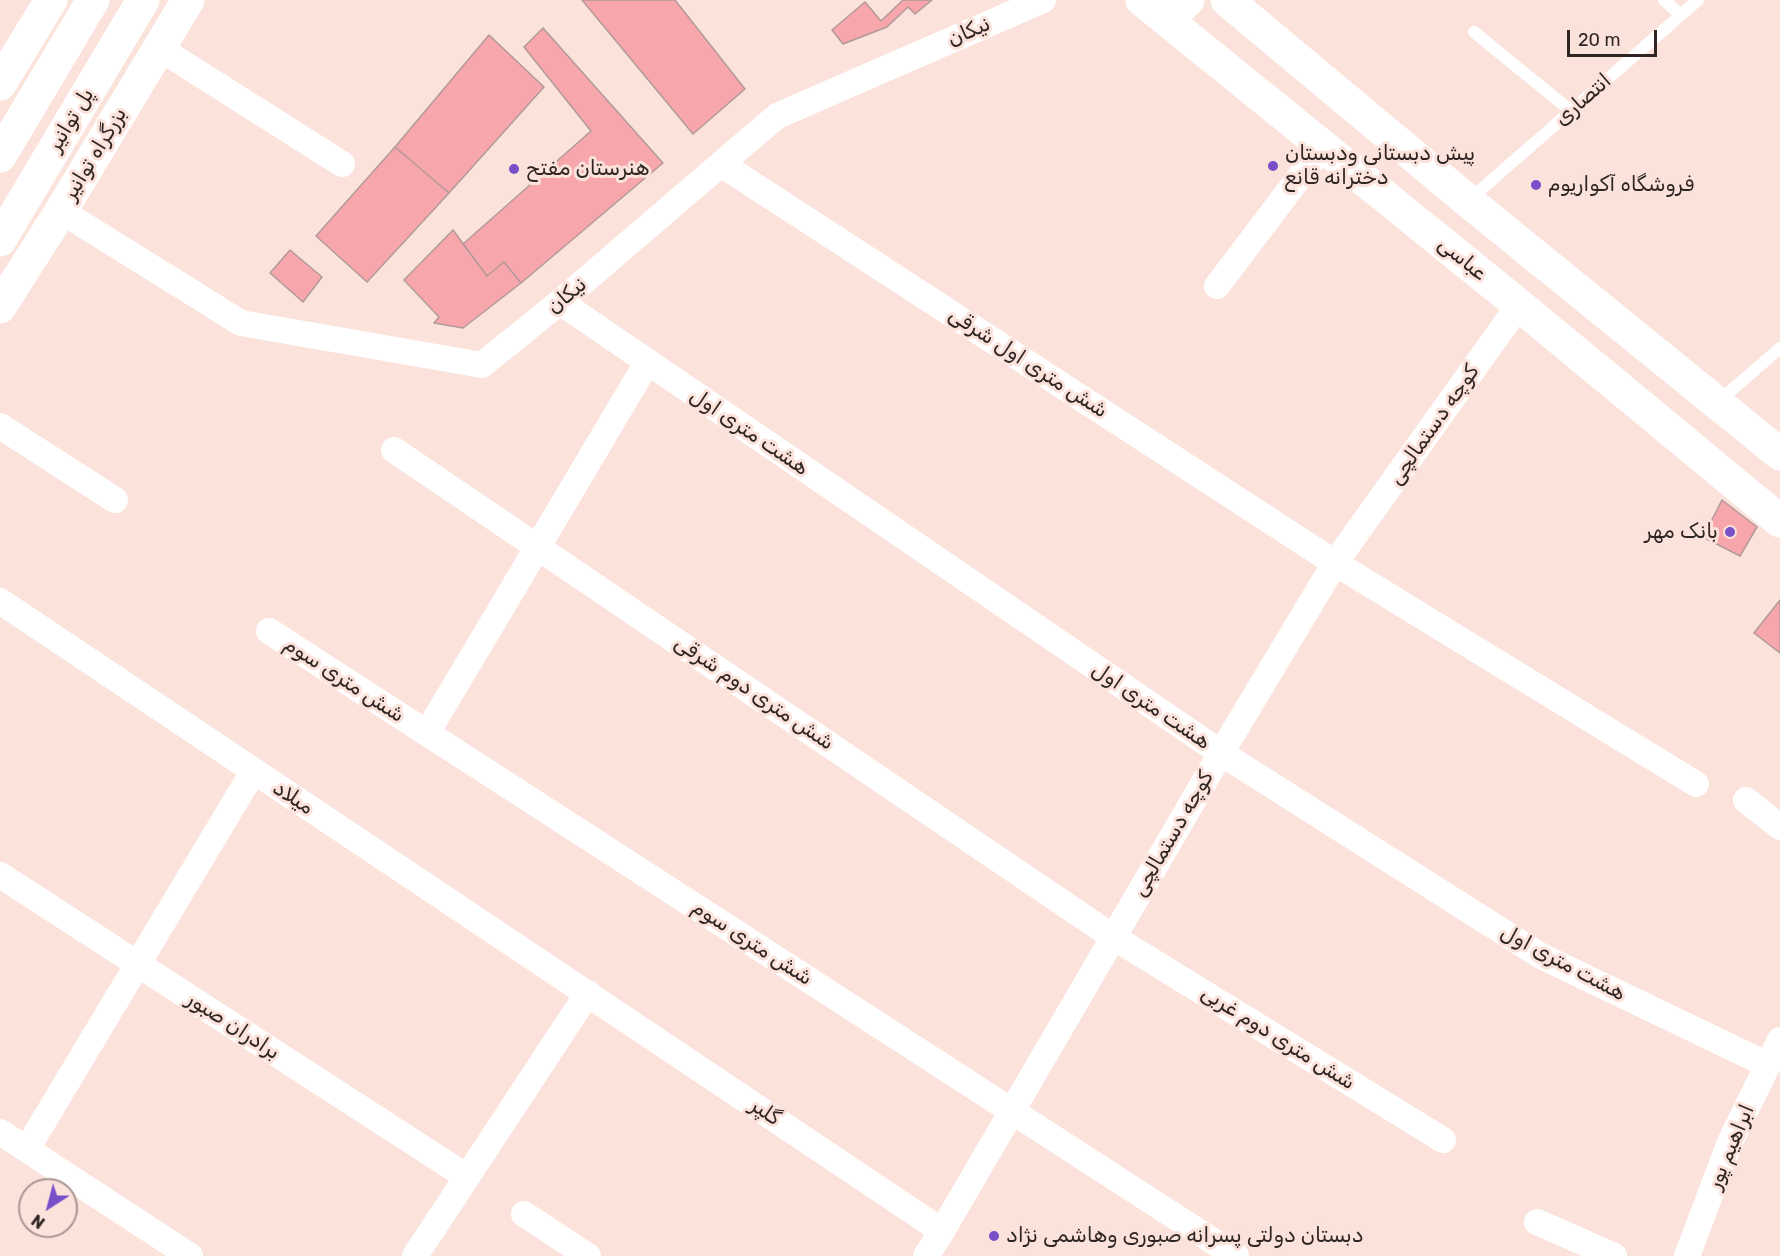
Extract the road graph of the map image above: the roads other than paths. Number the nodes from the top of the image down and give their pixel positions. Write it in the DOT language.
graph roads {
  1 [pos="51,0"];
  2 [pos="93,0"];
  3 [pos="143,0"];
  4 [pos="188,0"];
  5 [pos="1043,0"];
  6 [pos="1142,0"];
  7 [pos="1227,0"];
  8 [pos="1664,0"];
  9 [pos="1698,0"];
  10 [pos="1177,10"];
  11 [pos="1682,15"];
  12 [pos="1474,32"];
  13 [pos="159,48"];
  14 [pos="0,84"];
  15 [pos="1571,111"];
  16 [pos="1323,146"];
  17 [pos="0,156"];
  18 [pos="342,164"];
  19 [pos="722,164"];
  20 [pos="1468,201"];
  21 [pos="61,211"];
  22 [pos="0,240"];
  23 [pos="1217,286"];
  24 [pos="560,302"];
  25 [pos="1519,305"];
  26 [pos="0,307"];
  27 [pos="1780,348"];
  28 [pos="647,363"];
  29 [pos="1717,402"];
  30 [pos="0,426"];
  31 [pos="394,450"];
  32 [pos="1780,454"];
  33 [pos="115,500"];
  34 [pos="1780,521"];
  35 [pos="538,547"];
  36 [pos="1335,563"];
  37 [pos="0,601"];
  38 [pos="269,631"];
  39 [pos="427,733"];
  40 [pos="1221,753"];
  41 [pos="253,772"];
  42 [pos="1696,784"];
  43 [pos="1746,800"];
  44 [pos="1780,827"];
  45 [pos="0,874"];
  46 [pos="1113,937"];
  47 [pos="137,964"];
  48 [pos="588,993"];
  49 [pos="1780,1040"];
  50 [pos="1768,1065"];
  51 [pos="1011,1111"];
  52 [pos="0,1132"];
  53 [pos="1443,1140"];
  54 [pos="27,1149"];
  55 [pos="467,1177"];
  56 [pos="524,1214"];
  57 [pos="1536,1222"];
  58 [pos="942,1231"];
  59 [pos="190,1256"];
  60 [pos="415,1256"];
  61 [pos="588,1256"];
  62 [pos="926,1256"];
  63 [pos="1236,1256"];
  64 [pos="1614,1256"];
  65 [pos="1687,1256"];
  1 -- 14 [label="main road"];
  2 -- 17 [label="main road, پل توانیر"];
  3 -- 22 [label="main road, پل توانیر"];
  4 -- 13 [label="main road, بزرگراه توانیر"];
  5 -- 19 [label="street, نیکان"];
  6 -- 10 [label="main road, عباسى"];
  7 -- 20 [label="main road"];
  8 -- 11 [label="lane"];
  9 -- 11 [label="lane, انتصاری"];
  10 -- 16 [label="main road, عباسى"];
  11 -- 15 [label="lane, انتصاری"];
  12 -- 15 [label="lane"];
  13 -- 18 [label="street"];
  13 -- 21 [label="main road, بزرگراه توانیر"];
  15 -- 20 [label="lane, انتصاری"];
  16 -- 23 [label="street"];
  16 -- 25 [label="main road, عباسى"];
  19 -- 24 [label="street, نیکان"];
  19 -- 36 [label="street, شش متری اول شرقی"];
  20 -- 29 [label="main road"];
  21 -- 24 [label="street, نیکان"];
  21 -- 26 [label="main road, بزرگراه توانیر"];
  24 -- 28 [label="street, هشت متری اول"];
  25 -- 34 [label="main road, عباسى"];
  25 -- 36 [label="street, کوچه دستمالچی"];
  27 -- 29 [label="lane"];
  28 -- 35 [label="street"];
  28 -- 40 [label="street, هشت متری اول"];
  29 -- 32 [label="main road"];
  30 -- 33 [label="street"];
  31 -- 35 [label="street, شش متری دوم شرقی"];
  35 -- 39 [label="street"];
  35 -- 46 [label="street, شش متری دوم شرقی"];
  36 -- 40 [label="street, کوچه دستمالچی"];
  36 -- 42 [label="street, شش متری اول شرقی"];
  37 -- 41 [label="street, میلاد"];
  38 -- 39 [label="street, شش متری سوم"];
  39 -- 51 [label="street, شش متری سوم"];
  40 -- 46 [label="street, کوچه دستمالچی"];
  40 -- 50 [label="street, هشت متری اول"];
  41 -- 47 [label="street"];
  41 -- 48 [label="street, میلاد"];
  43 -- 44 [label="street"];
  45 -- 47 [label="street, برادران صبور"];
  46 -- 51 [label="street, کوچه دستمالچی"];
  46 -- 53 [label="street, شش متری دوم غربی"];
  47 -- 54 [label="street"];
  47 -- 55 [label="street, برادران صبور"];
  48 -- 55 [label="street"];
  48 -- 58 [label="street, گلپر"];
  49 -- 50 [label="street, ابراهیم پور"];
  50 -- 65 [label="street, ابراهیم پور"];
  51 -- 58 [label="street, کوچه دستمالچی"];
  51 -- 63 [label="street, شش متری سوم"];
  52 -- 54 [label="street"];
  54 -- 59 [label="street"];
  55 -- 60 [label="street"];
  56 -- 61 [label="street"];
  57 -- 64 [label="street"];
  58 -- 62 [label="street, کوچه دستمالچی"];
}
